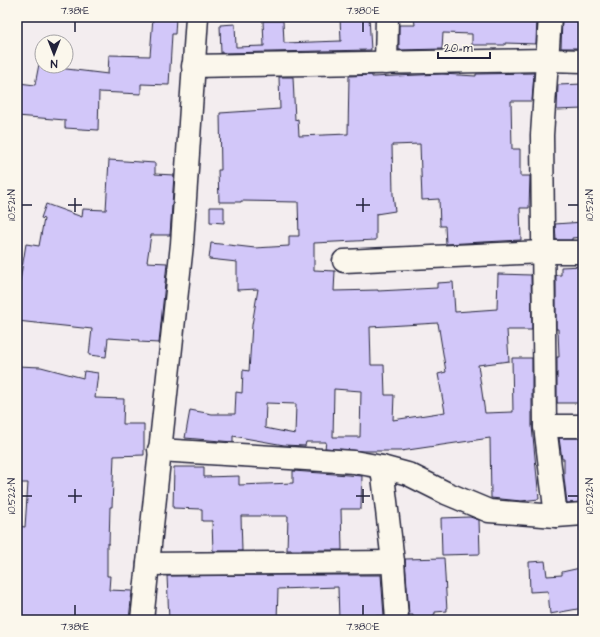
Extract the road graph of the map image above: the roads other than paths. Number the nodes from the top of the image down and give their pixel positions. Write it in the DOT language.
graph roads {
  1 [pos="197,17"];
  2 [pos="387,17"];
  3 [pos="550,17"];
  4 [pos="547,60"];
  5 [pos="583,61"];
  6 [pos="386,62"];
  7 [pos="194,66"];
  8 [pos="543,252"];
  9 [pos="583,252"];
  10 [pos="344,261"];
  11 [pos="545,426"];
  12 [pos="583,426"];
  13 [pos="159,450"];
  14 [pos="382,467"];
  15 [pos="583,514"];
  16 [pos="556,516"];
  17 [pos="393,562"];
  18 [pos="148,564"];
  19 [pos="142,620"];
  20 [pos="397,620"];
  1 -- 7 [label="street"];
  2 -- 6 [label="street"];
  3 -- 4 [label="street"];
  4 -- 5 [label="street"];
  4 -- 6 [label="street"];
  4 -- 8 [label="street"];
  6 -- 7 [label="street"];
  7 -- 13 [label="street"];
  8 -- 9 [label="street"];
  8 -- 10 [label="street"];
  8 -- 11 [label="street"];
  11 -- 12 [label="street"];
  11 -- 16 [label="street"];
  13 -- 14 [label="street"];
  13 -- 18 [label="street"];
  14 -- 16 [label="street"];
  14 -- 17 [label="street"];
  15 -- 16 [label="street"];
  17 -- 18 [label="street"];
  17 -- 20 [label="street"];
  18 -- 19 [label="street"];
}
